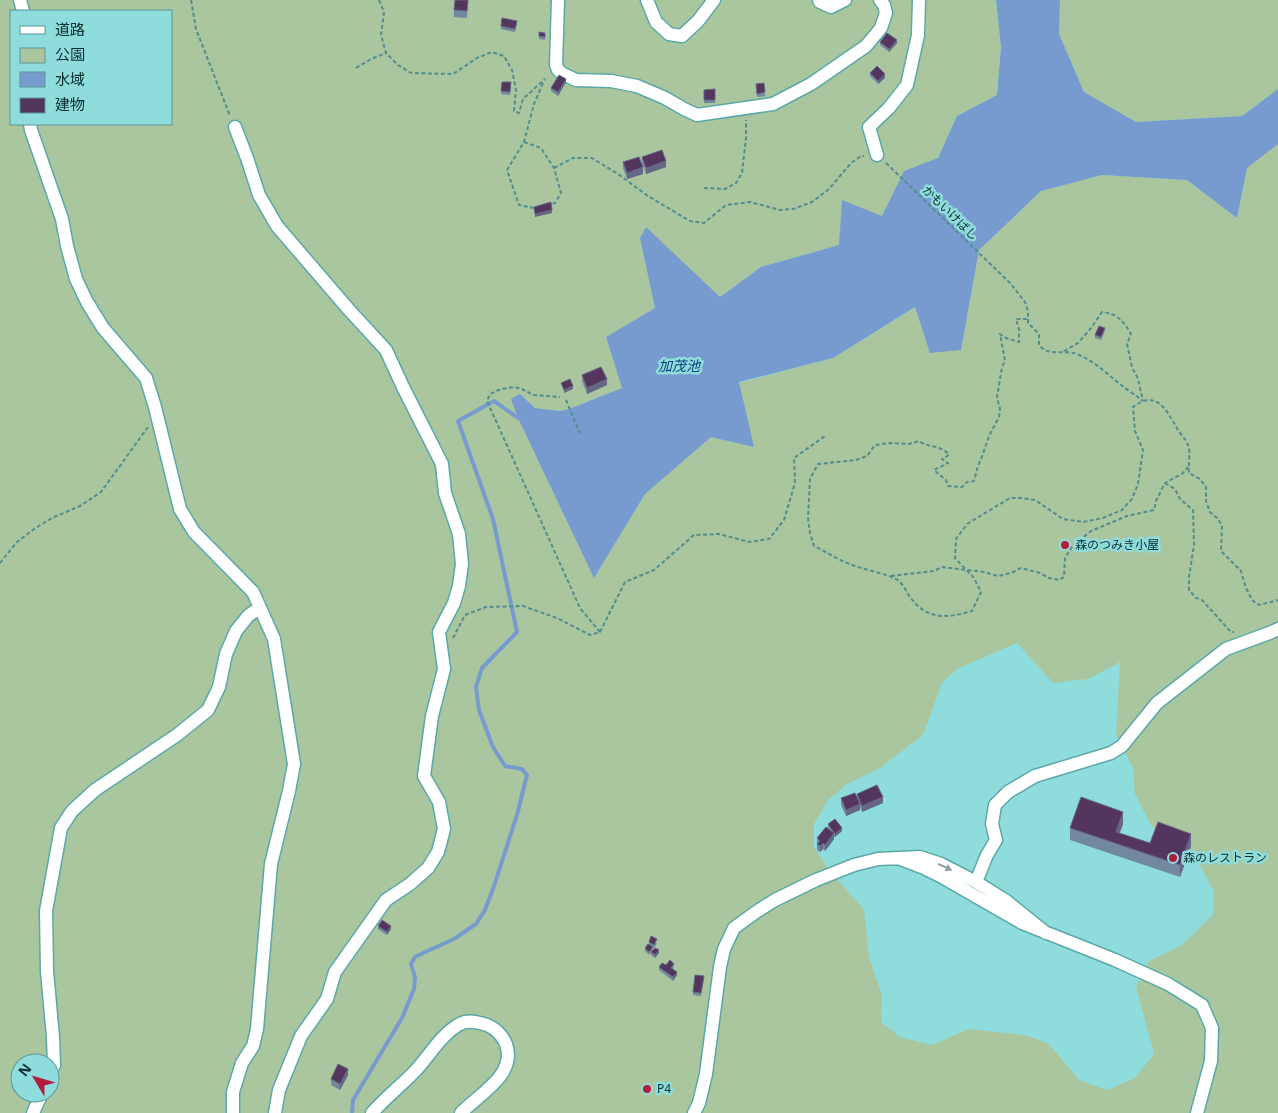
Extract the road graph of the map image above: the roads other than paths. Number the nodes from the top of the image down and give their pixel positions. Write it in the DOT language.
graph roads {
  1 [pos="558,0"];
  2 [pos="647,0"];
  3 [pos="714,0"];
  4 [pos="819,0"];
  5 [pos="845,0"];
  6 [pos="880,0"];
  7 [pos="919,0"];
  8 [pos="30,125"];
  9 [pos="235,127"];
  10 [pos="877,155"];
  11 [pos="260,608"];
  12 [pos="1278,629"];
  13 [pos="898,857"];
  14 [pos="976,882"];
  15 [pos="1046,933"];
  16 [pos="54,1053"];
  17 [pos="232,1113"];
  18 [pos="274,1113"];
  19 [pos="372,1113"];
  20 [pos="461,1113"];
  21 [pos="694,1113"];
  22 [pos="1197,1113"];
  1 -- 6 [label="street"];
  2 -- 3 [label="street"];
  4 -- 5 [label="street"];
  7 -- 10 [label="street"];
  8 -- 11 [label="street"];
  9 -- 18 [label="street"];
  11 -- 16 [label="street"];
  11 -- 17 [label="street"];
  12 -- 14 [label="street"];
  13 -- 14 [label="street, one-way"];
  13 -- 15 [label="street"];
  13 -- 21 [label="street"];
  14 -- 15 [label="street"];
  15 -- 22 [label="street"];
  19 -- 20 [label="street"];
}
